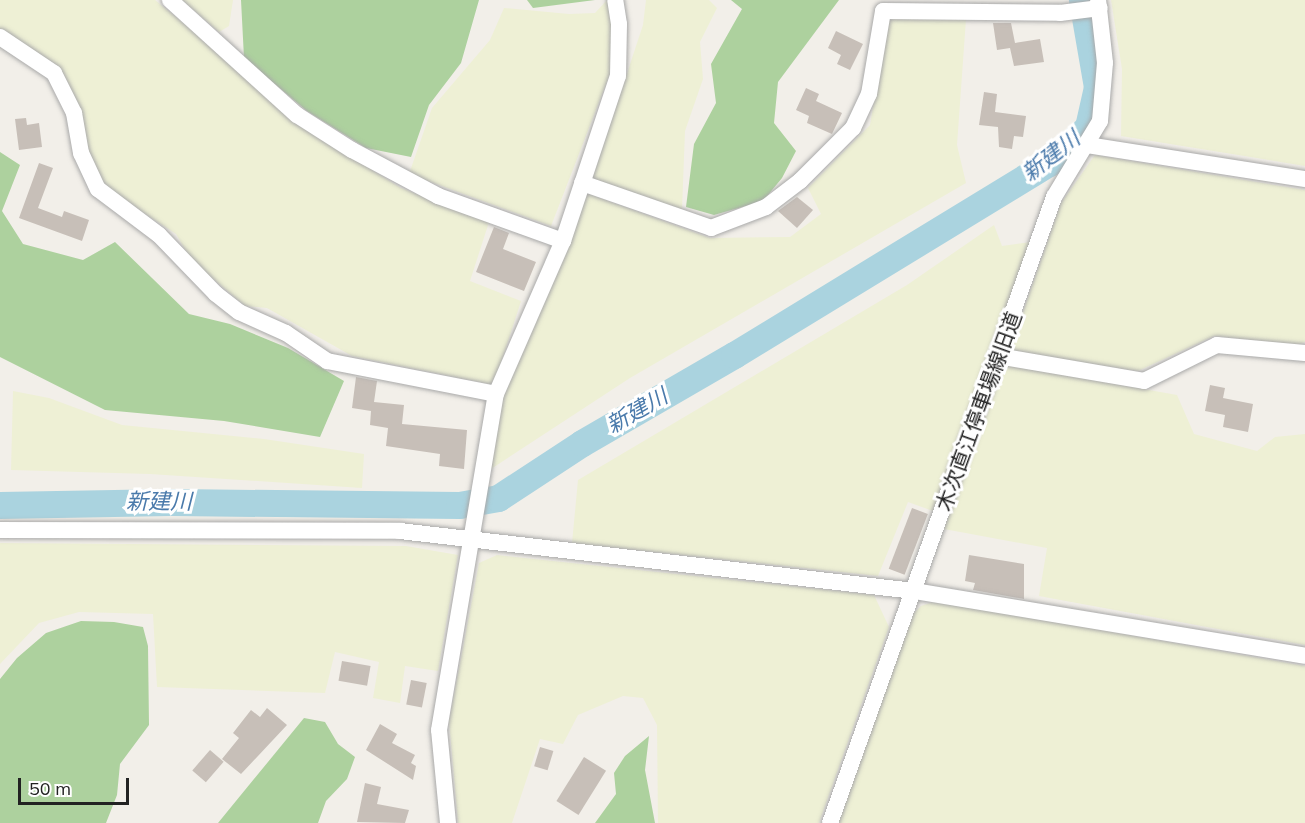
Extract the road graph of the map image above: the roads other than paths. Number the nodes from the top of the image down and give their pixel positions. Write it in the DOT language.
graph roads {
  1 [pos="170,0"];
  2 [pos="615,0"];
  3 [pos="1099,4"];
  4 [pos="0,37"];
  5 [pos="1087,145"];
  6 [pos="1305,179"];
  7 [pos="582,183"];
  8 [pos="563,241"];
  9 [pos="1305,353"];
  10 [pos="998,356"];
  11 [pos="496,394"];
  12 [pos="0,530"];
  13 [pos="472,533"];
  14 [pos="914,591"];
  15 [pos="1305,656"];
  16 [pos="448,823"];
  17 [pos="830,823"];
  1 -- 8 [label="street"];
  2 -- 7 [label="street"];
  3 -- 5 [label="street, 木次直江停車場線旧道"];
  3 -- 7 [label="street"];
  4 -- 11 [label="street"];
  5 -- 6 [label="street"];
  5 -- 10 [label="street, 木次直江停車場線旧道"];
  7 -- 8 [label="street"];
  8 -- 11 [label="street"];
  9 -- 10 [label="street"];
  10 -- 14 [label="street, 木次直江停車場線旧道"];
  11 -- 13 [label="street"];
  12 -- 13 [label="street"];
  13 -- 14 [label="street"];
  13 -- 16 [label="street"];
  14 -- 15 [label="street"];
  14 -- 17 [label="street, 木次直江停車場線旧道"];
}
